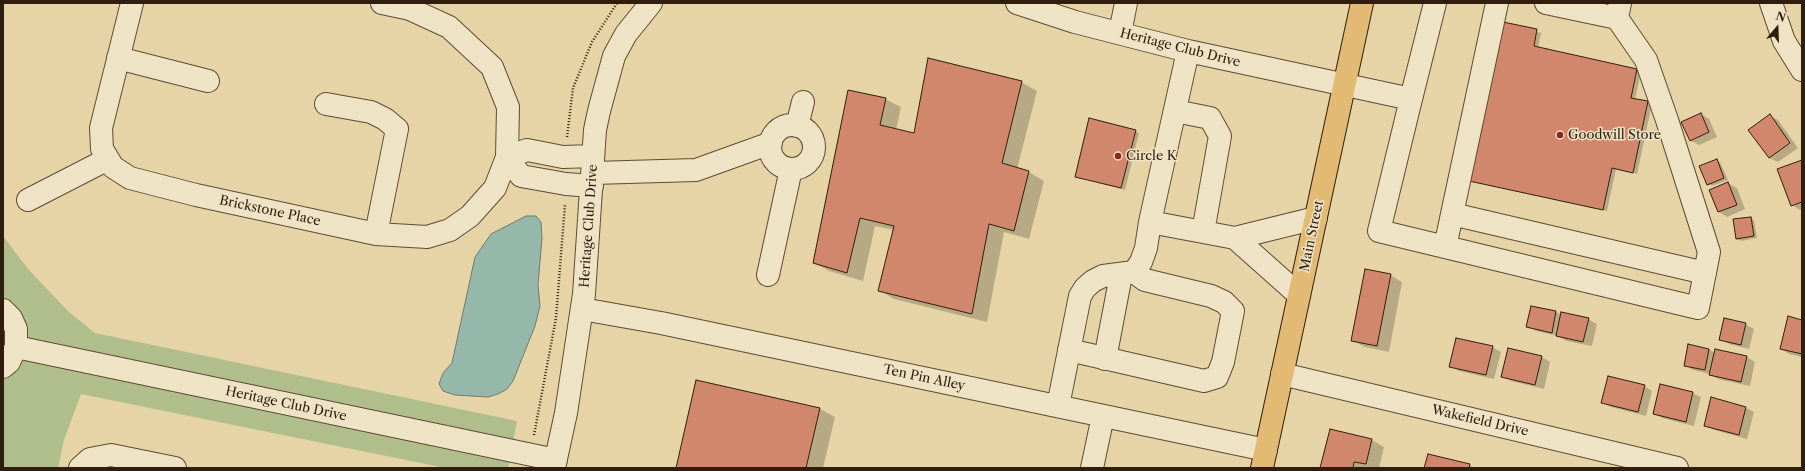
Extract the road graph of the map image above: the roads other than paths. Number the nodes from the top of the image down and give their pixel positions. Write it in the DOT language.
graph roads {
  1 [pos="132,3"];
  2 [pos="382,3"];
  3 [pos="1017,3"];
  4 [pos="1126,3"];
  5 [pos="1362,3"];
  6 [pos="1435,3"];
  7 [pos="1497,3"];
  8 [pos="1546,3"];
  9 [pos="1771,3"];
  10 [pos="649,4"];
  11 [pos="431,10"];
  12 [pos="1618,10"];
  13 [pos="1120,34"];
  14 [pos="1188,51"];
  15 [pos="118,58"];
  16 [pos="1802,70"];
  17 [pos="208,81"];
  18 [pos="1344,86"];
  19 [pos="1410,99"];
  20 [pos="803,102"];
  21 [pos="326,104"];
  22 [pos="1175,111"];
  23 [pos="797,126"];
  24 [pos="771,143"];
  25 [pos="507,157"];
  26 [pos="108,159"];
  27 [pos="791,169"];
  28 [pos="593,172"];
  29 [pos="28,200"];
  30 [pos="1452,214"];
  31 [pos="1316,218"];
  32 [pos="1150,222"];
  33 [pos="1203,232"];
  34 [pos="376,234"];
  35 [pos="1235,238"];
  36 [pos="1445,247"];
  37 [pos="1128,273"];
  38 [pos="1705,273"];
  39 [pos="768,275"];
  40 [pos="1299,295"];
  41 [pos="582,309"];
  42 [pos="3,310"];
  43 [pos="16,347"];
  44 [pos="1069,350"];
  45 [pos="1105,359"];
  46 [pos="3,366"];
  47 [pos="1282,374"];
  48 [pos="1049,404"];
  49 [pos="1103,416"];
  50 [pos="1264,459"];
  51 [pos="555,464"];
  52 [pos="80,468"];
  53 [pos="175,468"];
  54 [pos="1092,468"];
  55 [pos="1677,468"];
  1 -- 15 [label="street, Brickstone Place"];
  2 -- 11 [label="street"];
  3 -- 13 [label="street, Heritage Club Drive"];
  4 -- 13 [label="street"];
  5 -- 18 [label="main road, Main Street"];
  6 -- 19 [label="street"];
  7 -- 30 [label="street"];
  8 -- 12 [label="street"];
  9 -- 16 [label="street"];
  10 -- 28 [label="street, Heritage Club Drive"];
  11 -- 25 [label="street"];
  12 -- 38 [label="street"];
  13 -- 14 [label="street, Heritage Club Drive"];
  14 -- 18 [label="street, Heritage Club Drive"];
  14 -- 22 [label="street"];
  15 -- 17 [label="street"];
  15 -- 26 [label="street, Brickstone Place"];
  18 -- 19 [label="street, Heritage Club Drive"];
  18 -- 31 [label="main road, Main Street"];
  19 -- 36 [label="street"];
  20 -- 23 [label="street"];
  21 -- 34 [label="street"];
  22 -- 32 [label="street"];
  22 -- 33 [label="street"];
  23 -- 24 [label="street"];
  23 -- 27 [label="street"];
  24 -- 27 [label="street"];
  24 -- 28 [label="street"];
  25 -- 28 [label="street"];
  25 -- 28 [label="street"];
  25 -- 34 [label="street, Brickstone Place"];
  26 -- 29 [label="street"];
  26 -- 34 [label="street, Brickstone Place"];
  27 -- 39 [label="street"];
  28 -- 41 [label="street, Heritage Club Drive"];
  30 -- 36 [label="street"];
  30 -- 38 [label="street"];
  31 -- 35 [label="street"];
  31 -- 40 [label="main road, Main Street"];
  32 -- 33 [label="street"];
  32 -- 37 [label="street"];
  33 -- 35 [label="street"];
  35 -- 40 [label="street"];
  36 -- 38 [label="street"];
  37 -- 44 [label="street"];
  37 -- 45 [label="street"];
  37 -- 45 [label="street"];
  40 -- 47 [label="main road, Main Street"];
  41 -- 48 [label="street, Ten Pin Alley"];
  41 -- 51 [label="street, Heritage Club Drive"];
  42 -- 43 [label="street"];
  43 -- 46 [label="street"];
  43 -- 51 [label="street, Heritage Club Drive"];
  44 -- 45 [label="street"];
  44 -- 48 [label="street"];
  47 -- 50 [label="main road, Main Street"];
  47 -- 55 [label="street, Wakefield Drive"];
  48 -- 49 [label="street, Ten Pin Alley"];
  49 -- 50 [label="street, Ten Pin Alley"];
  49 -- 54 [label="street"];
  52 -- 53 [label="street"];
}
